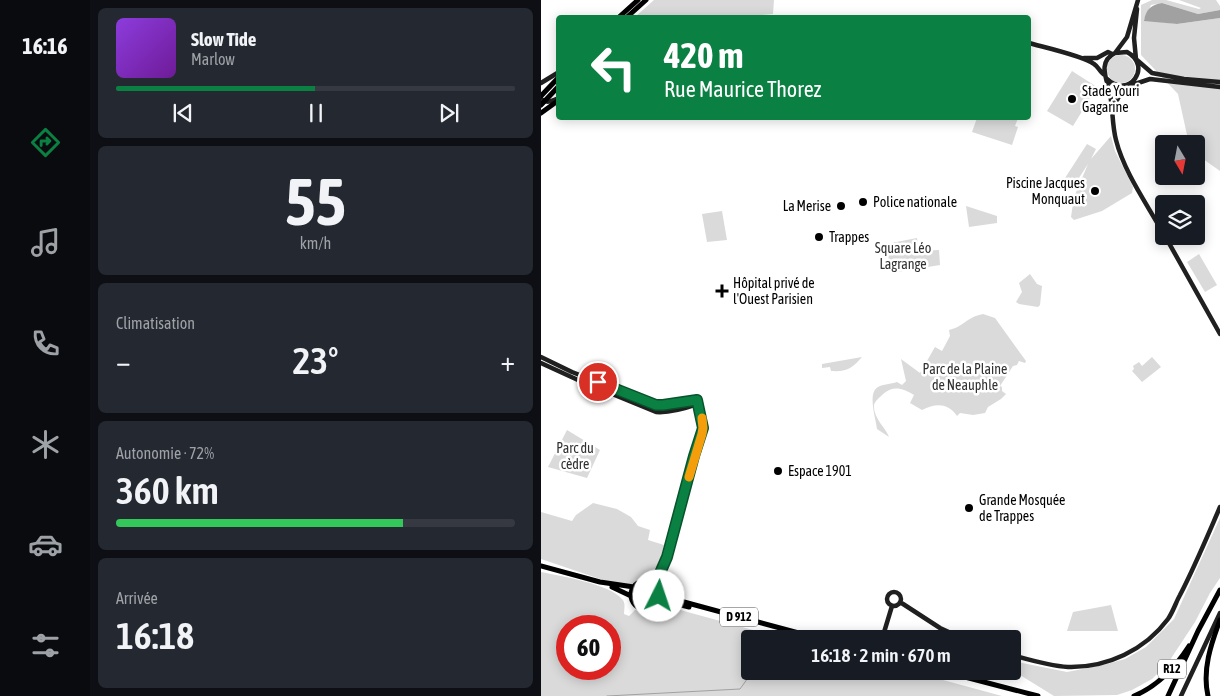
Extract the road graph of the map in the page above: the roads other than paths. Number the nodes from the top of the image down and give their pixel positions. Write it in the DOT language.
graph roads {
  1 [pos="638,0"];
  2 [pos="646,0"];
  3 [pos="1138,2"];
  4 [pos="622,15"];
  5 [pos="629,15"];
  6 [pos="1031,44"];
  7 [pos="1113,53"];
  8 [pos="1082,58"];
  9 [pos="1136,60"];
  10 [pos="556,74"];
  11 [pos="1106,77"];
  12 [pos="556,81"];
  13 [pos="1220,81"];
  14 [pos="542,83"];
  15 [pos="1131,83"];
  16 [pos="1220,88"];
  17 [pos="556,89"];
  18 [pos="556,100"];
  19 [pos="542,101"];
  20 [pos="556,101"];
  21 [pos="541,113"];
  22 [pos="1112,116"];
  23 [pos="1155,218"];
  24 [pos="1170,245"];
  25 [pos="1220,334"];
  26 [pos="541,357"];
  27 [pos="541,363"];
  28 [pos="698,404"];
  29 [pos="1220,507"];
  30 [pos="664,565"];
  31 [pos="541,566"];
  32 [pos="600,582"];
  33 [pos="646,582"];
  34 [pos="634,587"];
  35 [pos="658,590"];
  36 [pos="1220,590"];
  37 [pos="631,596"];
  38 [pos="657,602"];
  39 [pos="900,602"];
  40 [pos="892,606"];
  41 [pos="1220,613"];
  42 [pos="1220,620"];
  43 [pos="778,630"];
  44 [pos="788,630"];
  45 [pos="885,630"];
  46 [pos="944,630"];
  47 [pos="1198,631"];
  48 [pos="1021,657"];
  49 [pos="970,680"];
  50 [pos="977,680"];
  51 [pos="1030,696"];
  52 [pos="1038,696"];
  53 [pos="1134,696"];
  54 [pos="1168,696"];
  55 [pos="1181,696"];
  56 [pos="1208,696"];
  1 -- 4 [label="main road"];
  2 -- 5 [label="main road"];
  3 -- 7 [label="street"];
  3 -- 9 [label="street"];
  6 -- 8 [label="street"];
  7 -- 8 [label="street"];
  7 -- 9 [label="street"];
  7 -- 11 [label="street"];
  8 -- 11 [label="street"];
  9 -- 13 [label="street"];
  9 -- 15 [label="street"];
  10 -- 14 [label="street"];
  11 -- 15 [label="street"];
  11 -- 22 [label="street"];
  12 -- 19 [label="main road"];
  15 -- 16 [label="street"];
  15 -- 22 [label="street"];
  17 -- 19 [label="main road"];
  18 -- 19 [label="street"];
  20 -- 21 [label="main road"];
  22 -- 23 [label="street"];
  24 -- 25 [label="street"];
  26 -- 28 [label="street"];
  27 -- 28 [label="street"];
  28 -- 30 [label="street"];
  29 -- 48 [label="street"];
  30 -- 33 [label="street"];
  30 -- 35 [label="street"];
  31 -- 32 [label="main road"];
  32 -- 34 [label="main road"];
  32 -- 37 [label="main road"];
  33 -- 34 [label="main road"];
  33 -- 35 [label="main road"];
  34 -- 37 [label="main road"];
  35 -- 38 [label="main road"];
  35 -- 44 [label="main road, D 912"];
  36 -- 47 [label="main road, R12"];
  37 -- 38 [label="main road"];
  38 -- 43 [label="main road, D 912"];
  39 -- 40 [label="street"];
  39 -- 40 [label="street"];
  39 -- 46 [label="street"];
  40 -- 45 [label="street"];
  41 -- 55 [label="street, R12"];
  42 -- 56 [label="main road, R12"];
  47 -- 53 [label="main road, R12"];
  47 -- 54 [label="main road, R12"];
  49 -- 51 [label="main road"];
  50 -- 52 [label="main road"];
}
